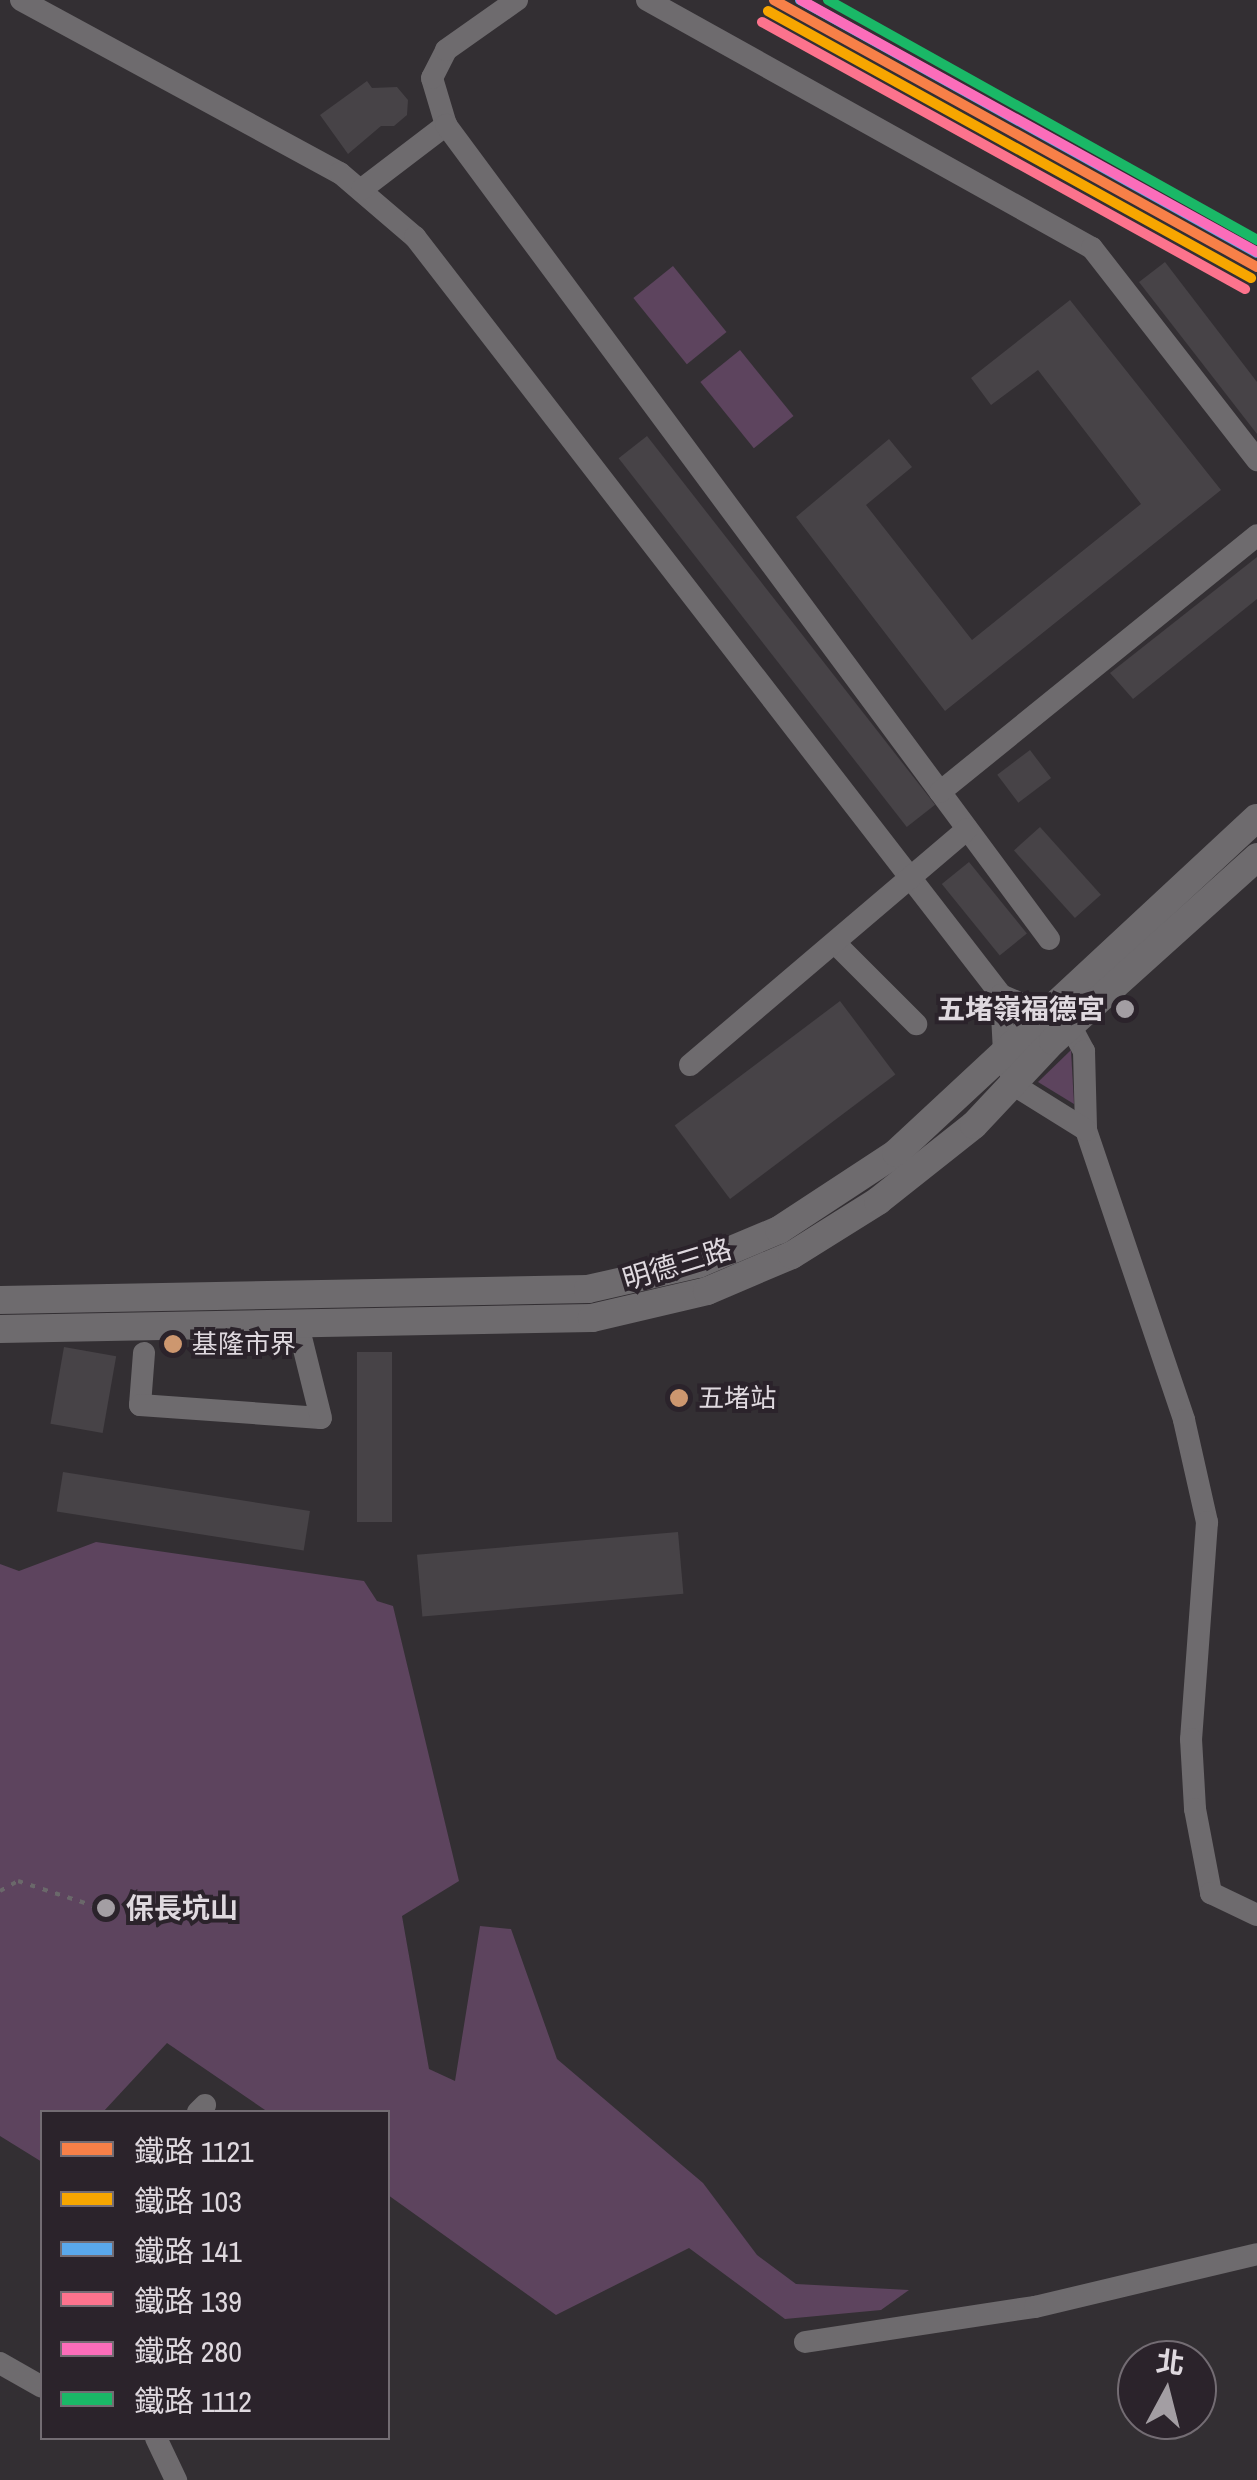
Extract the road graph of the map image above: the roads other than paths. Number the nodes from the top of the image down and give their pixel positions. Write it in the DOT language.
graph roads {
  1 [pos="22,0"];
  2 [pos="517,0"];
  3 [pos="648,0"];
  4 [pos="446,125"];
  5 [pos="362,188"];
  6 [pos="1257,460"];
  7 [pos="1257,536"];
  8 [pos="940,792"];
  9 [pos="1257,818"];
  10 [pos="968,829"];
  11 [pos="1257,857"];
  12 [pos="910,877"];
  13 [pos="1049,939"];
  14 [pos="835,942"];
  15 [pos="1001,994"];
  16 [pos="1044,1011"];
  17 [pos="916,1024"];
  18 [pos="1070,1025"];
  19 [pos="1004,1052"];
  20 [pos="690,1065"];
  21 [pos="1014,1085"];
  22 [pos="1086,1130"];
  23 [pos="297,1296"];
  24 [pos="0,1300"];
  25 [pos="298,1325"];
  26 [pos="0,1330"];
  27 [pos="144,1353"];
  28 [pos="1257,1915"];
  29 [pos="1257,2254"];
  30 [pos="805,2342"];
  31 [pos="0,2363"];
  32 [pos="40,2386"];
  33 [pos="157,2440"];
  34 [pos="176,2480"];
  1 -- 5 [label="street"];
  2 -- 4 [label="street"];
  3 -- 6 [label="street"];
  4 -- 5 [label="street"];
  4 -- 8 [label="street"];
  5 -- 12 [label="street"];
  7 -- 8 [label="street"];
  8 -- 10 [label="street"];
  9 -- 16 [label="main road, 明德三路"];
  10 -- 12 [label="street"];
  10 -- 13 [label="street"];
  11 -- 18 [label="main road, 明德三路"];
  12 -- 14 [label="street"];
  12 -- 15 [label="street"];
  14 -- 17 [label="street"];
  14 -- 20 [label="street"];
  15 -- 16 [label="street"];
  15 -- 19 [label="street"];
  16 -- 18 [label="street"];
  16 -- 19 [label="main road, 明德三路"];
  18 -- 21 [label="main road, 明德三路"];
  18 -- 22 [label="street"];
  19 -- 21 [label="street"];
  19 -- 23 [label="main road, 明德三路"];
  21 -- 22 [label="street"];
  21 -- 25 [label="main road, 明德三路"];
  22 -- 28 [label="street"];
  23 -- 24 [label="main road, 明德三路"];
  23 -- 25 [label="main road"];
  25 -- 26 [label="main road, 明德三路"];
  25 -- 27 [label="street"];
  29 -- 30 [label="street"];
  31 -- 32 [label="street"];
  33 -- 34 [label="street"];
}
